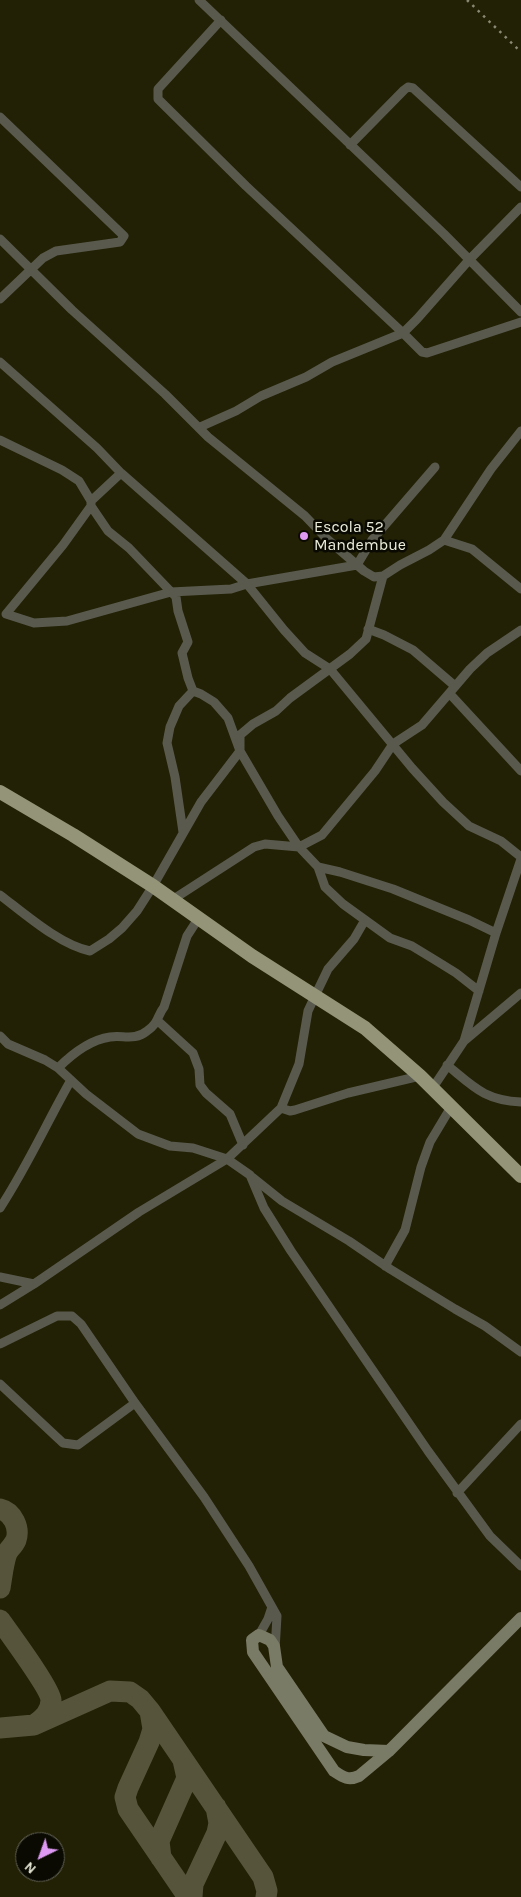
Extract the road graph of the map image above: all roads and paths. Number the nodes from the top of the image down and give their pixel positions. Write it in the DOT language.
graph roads {
  1 [pos="199,0"];
  2 [pos="221,20"];
  3 [pos="0,117"];
  4 [pos="350,144"];
  5 [pos="521,187"];
  6 [pos="521,208"];
  7 [pos="0,239"];
  8 [pos="469,260"];
  9 [pos="30,268"];
  10 [pos="0,299"];
  11 [pos="521,312"];
  12 [pos="521,322"];
  13 [pos="403,333"];
  14 [pos="0,362"];
  15 [pos="200,427"];
  16 [pos="521,431"];
  17 [pos="0,440"];
  18 [pos="435,467"];
  19 [pos="121,472"];
  20 [pos="91,504"];
  21 [pos="444,540"];
  22 [pos="357,566"];
  23 [pos="383,576"];
  24 [pos="247,584"];
  25 [pos="521,589"];
  26 [pos="171,592"];
  27 [pos="2,616"];
  28 [pos="368,630"];
  29 [pos="521,630"];
  30 [pos="330,669"];
  31 [pos="455,686"];
  32 [pos="193,692"];
  33 [pos="450,694"];
  34 [pos="393,744"];
  35 [pos="240,751"];
  36 [pos="521,771"];
  37 [pos="1,794"];
  38 [pos="183,832"];
  39 [pos="299,847"];
  40 [pos="521,858"];
  41 [pos="318,867"];
  42 [pos="153,886"];
  43 [pos="517,886"];
  44 [pos="0,895"];
  45 [pos="172,900"];
  46 [pos="198,919"];
  47 [pos="365,920"];
  48 [pos="496,933"];
  49 [pos="479,991"];
  50 [pos="521,993"];
  51 [pos="315,996"];
  52 [pos="158,1021"];
  53 [pos="0,1036"];
  54 [pos="464,1041"];
  55 [pos="447,1065"];
  56 [pos="58,1068"];
  57 [pos="420,1076"];
  58 [pos="71,1080"];
  59 [pos="432,1089"];
  60 [pos="521,1102"];
  61 [pos="452,1107"];
  62 [pos="281,1108"];
  63 [pos="243,1145"];
  64 [pos="228,1159"];
  65 [pos="250,1175"];
  66 [pos="521,1176"];
  67 [pos="0,1208"];
  68 [pos="385,1266"];
  69 [pos="0,1277"];
  70 [pos="34,1284"];
  71 [pos="0,1304"];
  72 [pos="0,1344"];
  73 [pos="521,1352"];
  74 [pos="0,1384"];
  75 [pos="134,1403"];
  76 [pos="521,1424"];
  77 [pos="458,1493"];
  78 [pos="521,1566"];
  79 [pos="272,1607"];
  80 [pos="521,1618"];
  81 [pos="259,1635"];
  82 [pos="274,1653"];
  83 [pos="389,1751"];
  1 -- 2 [label="street"];
  2 -- 4 [label="street"];
  2 -- 13 [label="street"];
  3 -- 9 [label="street"];
  4 -- 5 [label="street"];
  4 -- 8 [label="street"];
  6 -- 8 [label="street"];
  7 -- 9 [label="street"];
  8 -- 11 [label="street"];
  8 -- 13 [label="street"];
  9 -- 10 [label="street"];
  9 -- 15 [label="street"];
  12 -- 13 [label="street"];
  13 -- 15 [label="street"];
  14 -- 19 [label="street"];
  15 -- 22 [label="street"];
  16 -- 21 [label="street"];
  17 -- 20 [label="street"];
  18 -- 22 [label="street"];
  19 -- 20 [label="street"];
  19 -- 24 [label="street"];
  20 -- 26 [label="street"];
  20 -- 27 [label="street"];
  21 -- 23 [label="street"];
  21 -- 25 [label="street"];
  22 -- 23 [label="street"];
  22 -- 24 [label="street"];
  23 -- 28 [label="street"];
  24 -- 26 [label="street"];
  24 -- 30 [label="street"];
  26 -- 27 [label="street"];
  26 -- 32 [label="street"];
  28 -- 30 [label="street"];
  28 -- 31 [label="street"];
  29 -- 31 [label="street"];
  30 -- 34 [label="street"];
  30 -- 35 [label="street"];
  31 -- 33 [label="street"];
  32 -- 35 [label="street"];
  32 -- 38 [label="street"];
  33 -- 34 [label="street"];
  33 -- 36 [label="street"];
  34 -- 39 [label="street"];
  34 -- 40 [label="street"];
  35 -- 38 [label="street"];
  35 -- 39 [label="street"];
  37 -- 42 [label="main road"];
  38 -- 42 [label="street"];
  39 -- 41 [label="street"];
  39 -- 45 [label="street"];
  40 -- 43 [label="street"];
  41 -- 47 [label="street"];
  41 -- 48 [label="street"];
  42 -- 44 [label="street"];
  42 -- 45 [label="main road"];
  43 -- 48 [label="street"];
  45 -- 46 [label="main road"];
  46 -- 51 [label="main road"];
  46 -- 52 [label="street"];
  47 -- 49 [label="street"];
  47 -- 51 [label="street"];
  48 -- 49 [label="street"];
  49 -- 54 [label="street"];
  50 -- 54 [label="street"];
  51 -- 57 [label="main road"];
  51 -- 62 [label="street"];
  52 -- 56 [label="street"];
  52 -- 63 [label="street"];
  53 -- 56 [label="street"];
  54 -- 55 [label="street"];
  55 -- 59 [label="street"];
  55 -- 60 [label="street"];
  56 -- 58 [label="street"];
  57 -- 59 [label="main road"];
  57 -- 62 [label="street"];
  58 -- 64 [label="street"];
  58 -- 67 [label="street"];
  59 -- 61 [label="main road"];
  61 -- 66 [label="main road"];
  61 -- 68 [label="street"];
  62 -- 63 [label="street"];
  63 -- 64 [label="street"];
  64 -- 65 [label="street"];
  64 -- 70 [label="street"];
  65 -- 68 [label="street"];
  65 -- 77 [label="street"];
  68 -- 73 [label="street"];
  69 -- 70 [label="street"];
  70 -- 71 [label="street"];
  72 -- 75 [label="street"];
  74 -- 75 [label="street"];
  75 -- 79 [label="street"];
  76 -- 77 [label="street"];
  77 -- 78 [label="street"];
  79 -- 81 [label="street"];
  79 -- 82 [label="street"];
  80 -- 83 [label="street"];
  81 -- 82 [label="street"];
  81 -- 83 [label="street"];
  82 -- 83 [label="street"];
}
